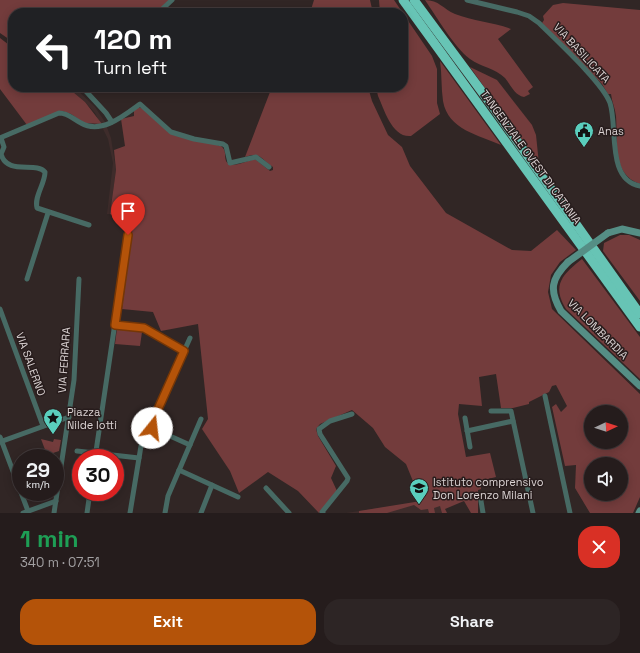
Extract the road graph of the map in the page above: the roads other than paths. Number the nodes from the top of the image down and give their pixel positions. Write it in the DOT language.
graph roads {
  1 [pos="172,0"];
  2 [pos="403,0"];
  3 [pos="414,0"];
  4 [pos="468,0"];
  5 [pos="163,8"];
  6 [pos="87,92"];
  7 [pos="112,122"];
  8 [pos="0,138"];
  9 [pos="269,167"];
  10 [pos="640,186"];
  11 [pos="48,213"];
  12 [pos="89,225"];
  13 [pos="640,233"];
  14 [pos="128,235"];
  15 [pos="27,279"];
  16 [pos="79,279"];
  17 [pos="0,309"];
  18 [pos="640,314"];
  19 [pos="115,325"];
  20 [pos="640,327"];
  21 [pos="190,338"];
  22 [pos="184,351"];
  23 [pos="640,386"];
  24 [pos="545,396"];
  25 [pos="491,411"];
  26 [pos="352,414"];
  27 [pos="69,417"];
  28 [pos="465,418"];
  29 [pos="202,419"];
  30 [pos="513,421"];
  31 [pos="43,426"];
  32 [pos="150,427"];
  33 [pos="467,431"];
  34 [pos="1,440"];
  35 [pos="190,445"];
  36 [pos="470,447"];
  37 [pos="64,449"];
  38 [pos="96,449"];
  39 [pos="124,457"];
  40 [pos="138,458"];
  41 [pos="178,470"];
  42 [pos="212,485"];
  43 [pos="266,488"];
  44 [pos="238,497"];
  45 [pos="56,501"];
  46 [pos="88,501"];
  47 [pos="481,501"];
  48 [pos="25,512"];
  49 [pos="54,513"];
  50 [pos="86,513"];
  51 [pos="130,513"];
  52 [pos="165,513"];
  53 [pos="201,513"];
  54 [pos="289,513"];
  55 [pos="322,513"];
  56 [pos="483,513"];
  57 [pos="533,513"];
  58 [pos="570,513"];
  1 -- 5 [label="street"];
  2 -- 20 [label="highway, TANGENZIALE OVEST DI CATANIA"];
  3 -- 18 [label="highway, TANGENZIALE OVEST DI CATANIA"];
  4 -- 10 [label="street, VIA BASILICATA"];
  6 -- 7 [label="street"];
  7 -- 8 [label="street"];
  7 -- 9 [label="street"];
  8 -- 11 [label="street"];
  11 -- 12 [label="street"];
  11 -- 15 [label="street"];
  13 -- 23 [label="street, VIA LOMBARDIA, bridge"];
  14 -- 19 [label="street"];
  16 -- 27 [label="street, VIA FERRARA"];
  17 -- 31 [label="street, VIA SALERNO"];
  19 -- 22 [label="street"];
  19 -- 38 [label="street"];
  21 -- 22 [label="street"];
  22 -- 32 [label="street"];
  24 -- 58 [label="street"];
  25 -- 30 [label="street"];
  26 -- 55 [label="street"];
  27 -- 31 [label="street"];
  27 -- 37 [label="street, VIA FERRARA"];
  28 -- 33 [label="street"];
  29 -- 35 [label="street"];
  30 -- 33 [label="street"];
  30 -- 57 [label="street"];
  31 -- 34 [label="street"];
  32 -- 35 [label="street"];
  32 -- 40 [label="street"];
  33 -- 36 [label="street"];
  34 -- 48 [label="street"];
  35 -- 41 [label="street"];
  39 -- 40 [label="street"];
  40 -- 51 [label="street"];
  41 -- 42 [label="street"];
  41 -- 52 [label="street"];
  42 -- 44 [label="street"];
  42 -- 53 [label="street"];
  43 -- 54 [label="street"];
  45 -- 48 [label="street"];
  45 -- 49 [label="street, VIA FERRARA"];
  46 -- 50 [label="street"];
  47 -- 56 [label="street"];
}
